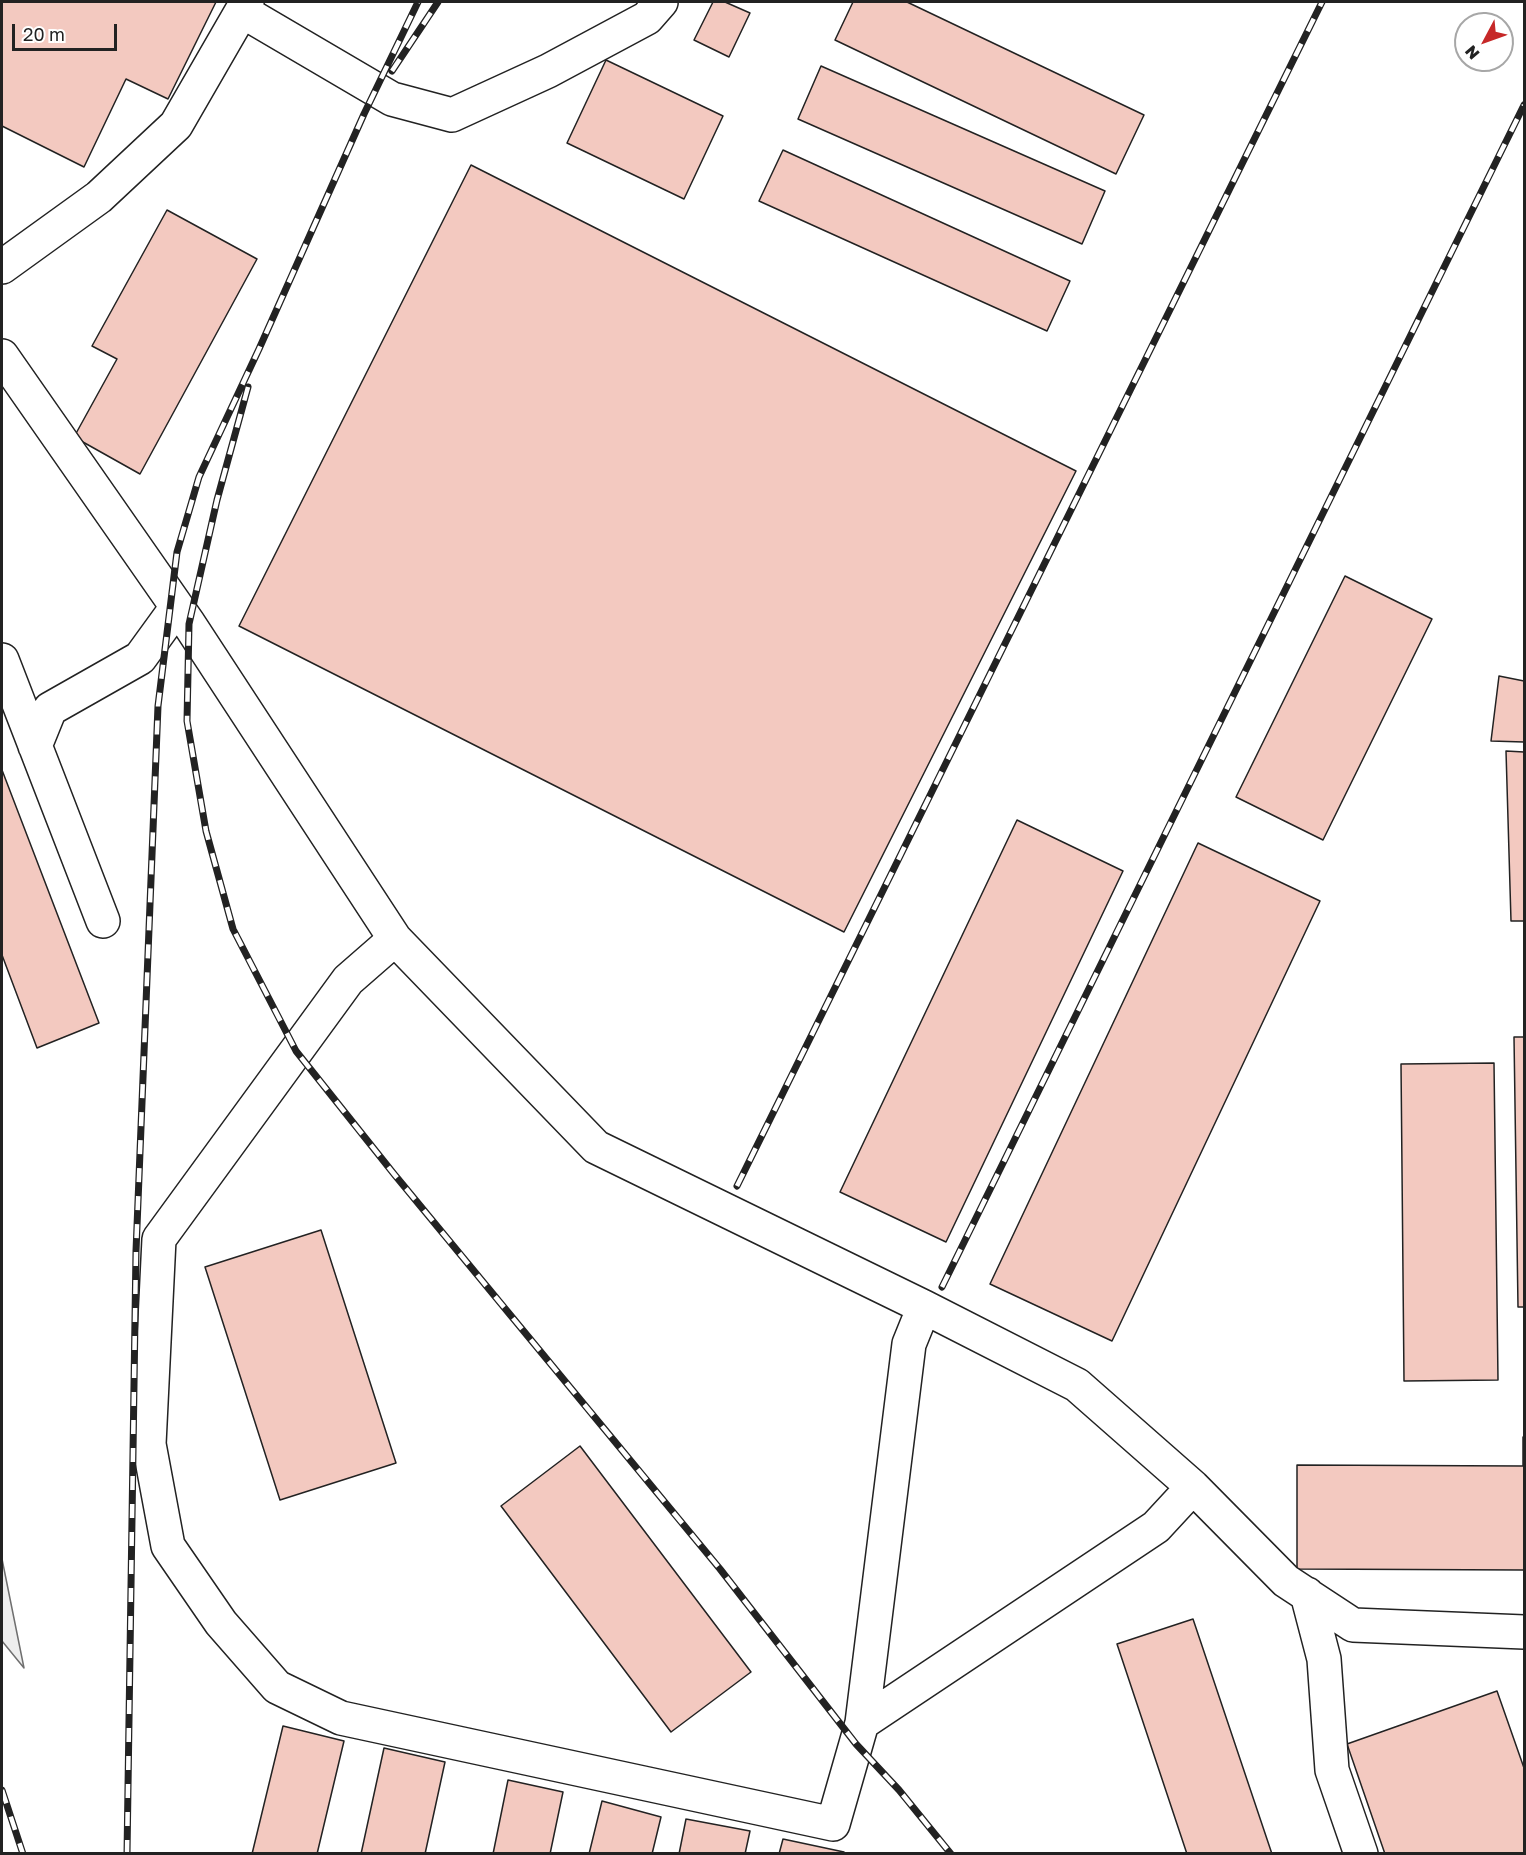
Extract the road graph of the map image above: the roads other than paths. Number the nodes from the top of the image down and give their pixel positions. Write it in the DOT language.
graph roads {
  1 [pos="661,2"];
  2 [pos="244,6"];
  3 [pos="2,267"];
  4 [pos="2,356"];
  5 [pos="177,607"];
  6 [pos="2,660"];
  7 [pos="35,746"];
  8 [pos="103,921"];
  9 [pos="395,939"];
  10 [pos="924,1307"];
  11 [pos="1193,1487"];
  12 [pos="1307,1594"];
  13 [pos="1524,1632"];
  14 [pos="862,1723"];
  15 [pos="1361,1854"];
  1 -- 2 [label="lane"];
  2 -- 3 [label="lane"];
  4 -- 5 [label="lane"];
  5 -- 7 [label="lane"];
  5 -- 9 [label="lane"];
  6 -- 7 [label="lane"];
  7 -- 8 [label="lane"];
  9 -- 10 [label="lane"];
  9 -- 14 [label="lane"];
  10 -- 11 [label="lane"];
  10 -- 14 [label="lane"];
  11 -- 12 [label="lane"];
  11 -- 14 [label="lane"];
  12 -- 13 [label="lane"];
  12 -- 15 [label="lane"];
}
